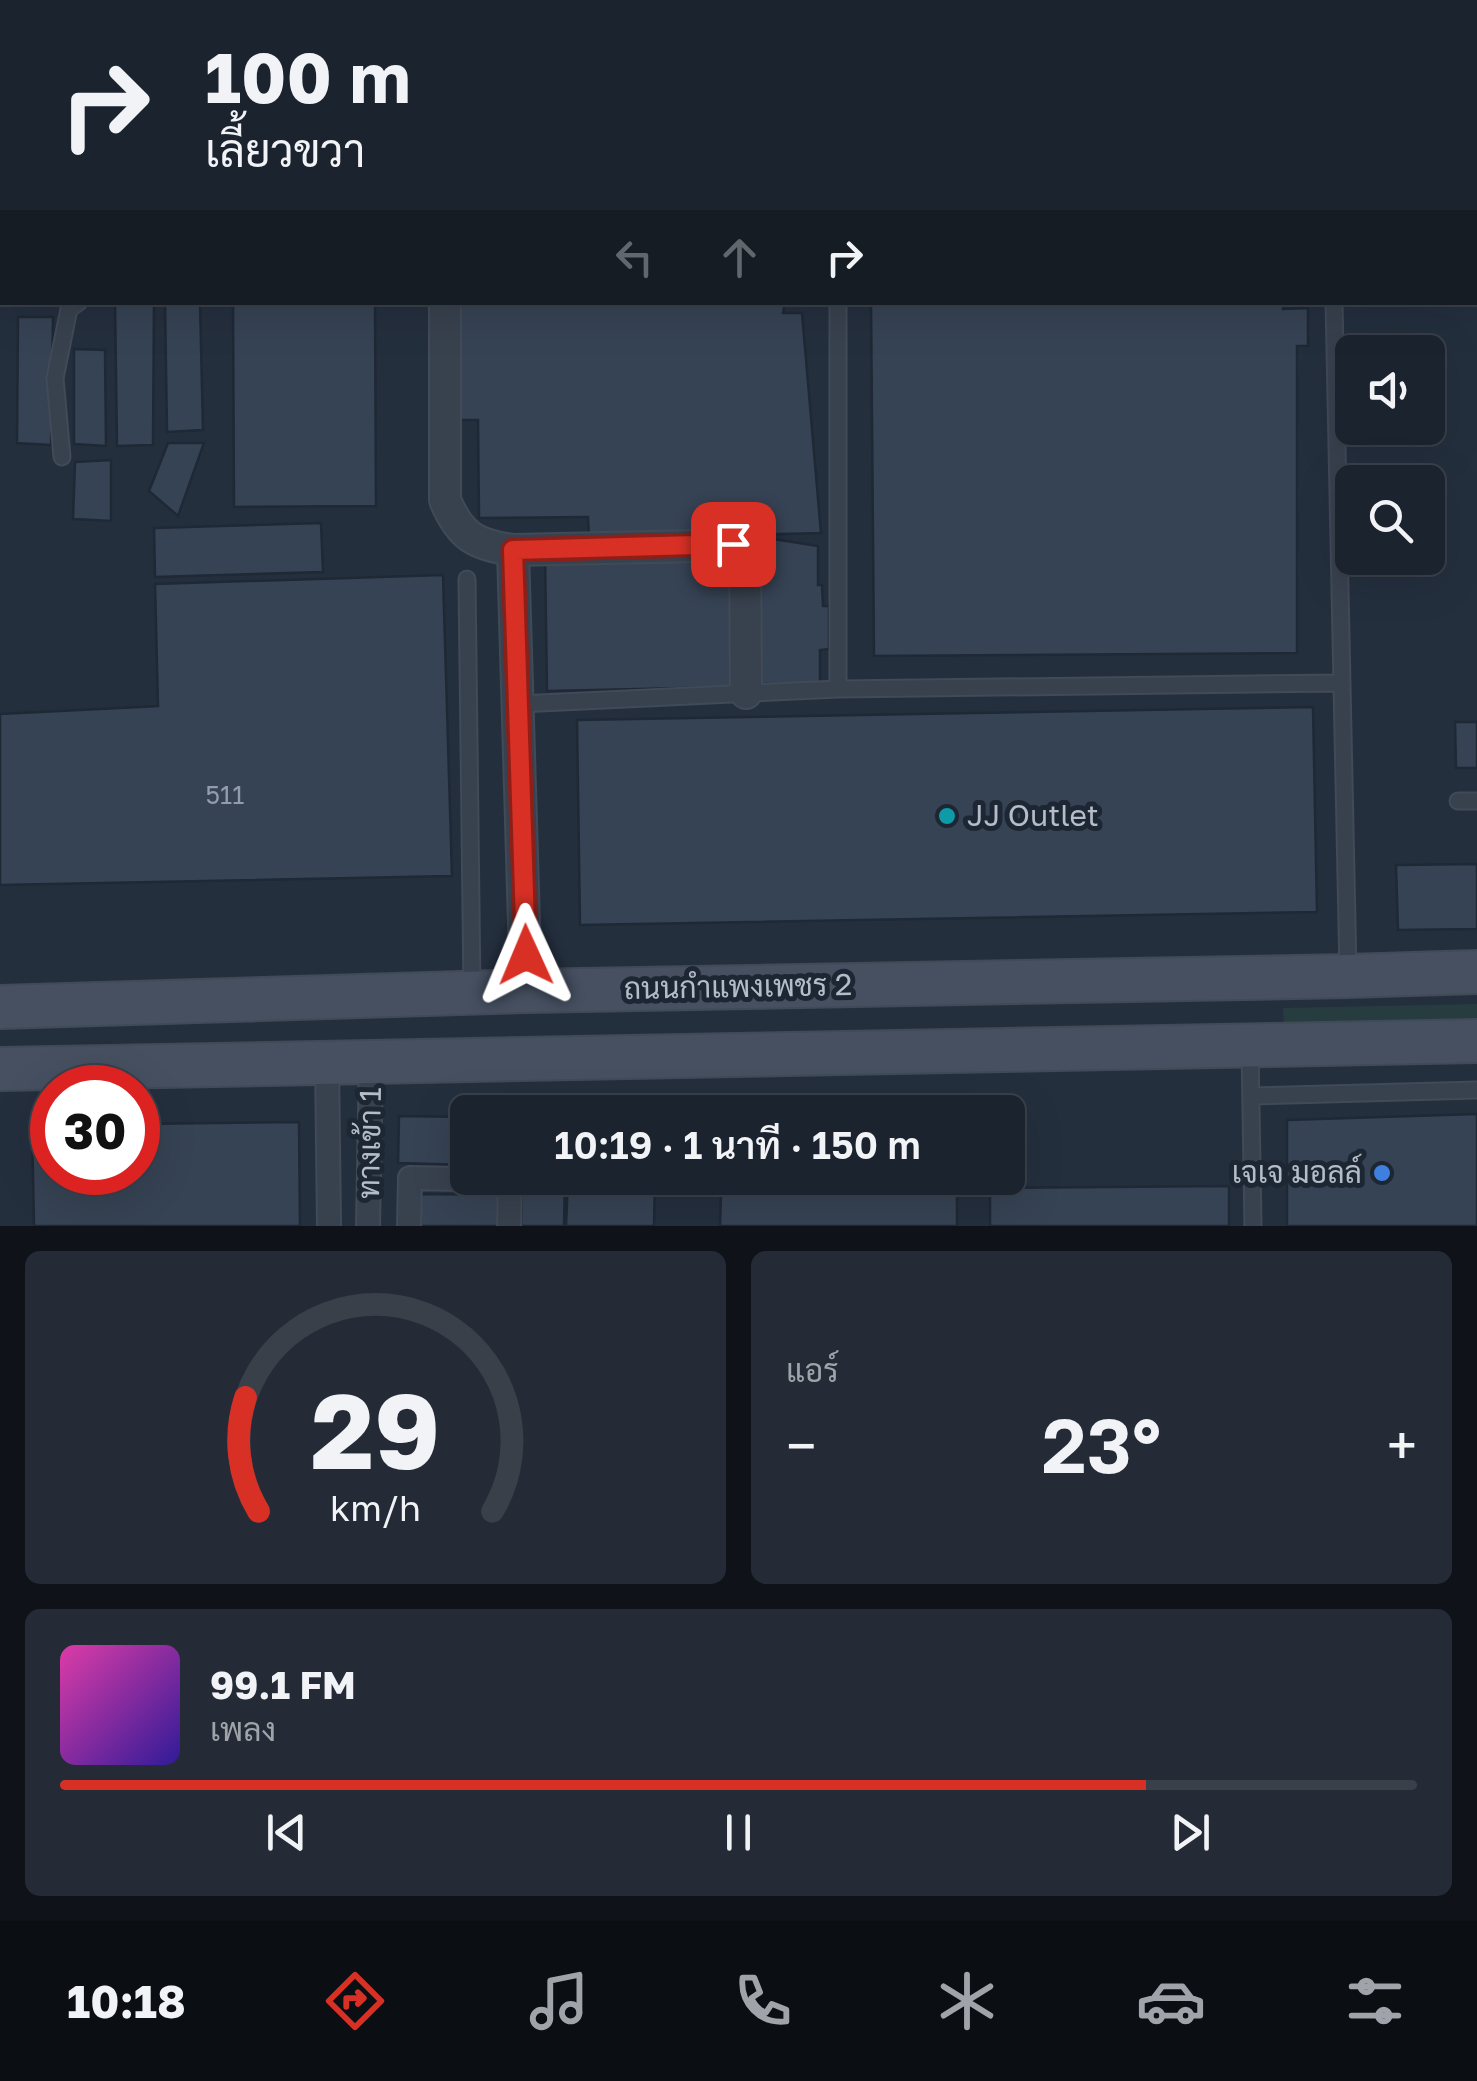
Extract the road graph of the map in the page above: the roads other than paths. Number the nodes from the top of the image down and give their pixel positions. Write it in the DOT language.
graph roads {
  1 [pos="74,305"];
  2 [pos="445,305"];
  3 [pos="838,305"];
  4 [pos="1334,305"];
  5 [pos="62,457"];
  6 [pos="513,550"];
  7 [pos="467,580"];
  8 [pos="1342,683"];
  9 [pos="838,688"];
  10 [pos="746,693"];
  11 [pos="519,704"];
  12 [pos="1458,801"];
  13 [pos="1477,801"];
  14 [pos="1477,972"];
  15 [pos="1348,976"];
  16 [pos="526,991"];
  17 [pos="472,994"];
  18 [pos="0,1007"];
  19 [pos="1477,1041"];
  20 [pos="1250,1045"];
  21 [pos="371,1060"];
  22 [pos="328,1061"];
  23 [pos="0,1068"];
  24 [pos="1477,1090"];
  25 [pos="1251,1096"];
  26 [pos="328,1226"];
  27 [pos="368,1226"];
  28 [pos="409,1226"];
  29 [pos="509,1226"];
  30 [pos="1253,1226"];
  1 -- 5 [label="lane"];
  2 -- 6 [label="street"];
  3 -- 9 [label="lane"];
  4 -- 8 [label="lane"];
  6 -- 10 [label="street"];
  6 -- 11 [label="street"];
  7 -- 17 [label="lane"];
  8 -- 9 [label="lane"];
  8 -- 15 [label="lane"];
  9 -- 10 [label="lane"];
  10 -- 11 [label="lane"];
  11 -- 16 [label="street"];
  12 -- 13 [label="lane"];
  14 -- 15 [label="main road, ถนนกำแพงเพชร 2"];
  15 -- 16 [label="main road, ถนนกำแพงเพชร 2"];
  16 -- 17 [label="main road, ถนนกำแพงเพชร 2"];
  17 -- 18 [label="main road, ถนนกำแพงเพชร 2"];
  19 -- 20 [label="main road"];
  20 -- 21 [label="main road"];
  20 -- 25 [label="lane"];
  21 -- 22 [label="main road"];
  21 -- 27 [label="street, ทางเข้า 1"];
  22 -- 23 [label="main road"];
  22 -- 26 [label="street, ทางเข้า 1"];
  24 -- 25 [label="lane"];
  25 -- 30 [label="lane"];
  28 -- 29 [label="street"];
}
